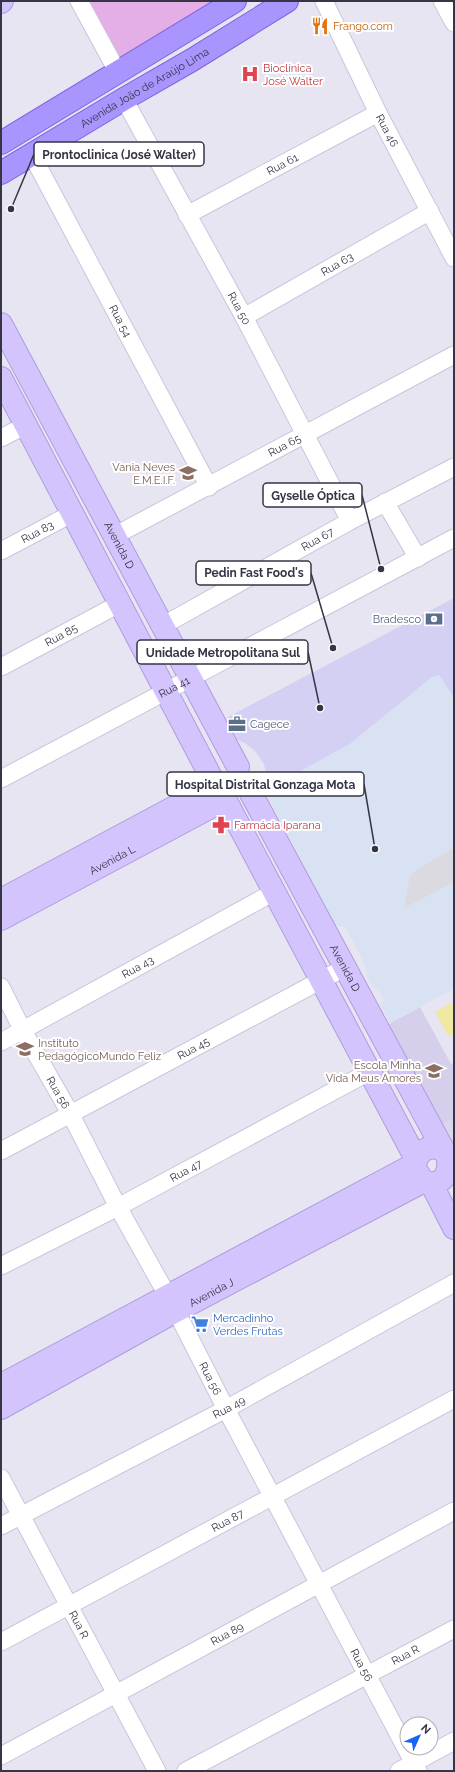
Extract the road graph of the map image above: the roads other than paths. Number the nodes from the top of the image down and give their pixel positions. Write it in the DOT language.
graph roads {
  1 [pos="79,1"];
  2 [pos="235,1"];
  3 [pos="287,1"];
  4 [pos="324,1"];
  5 [pos="442,1"];
  6 [pos="454,24"];
  7 [pos="117,71"];
  8 [pos="124,99"];
  9 [pos="378,113"];
  10 [pos="1,143"];
  11 [pos="32,155"];
  12 [pos="1,173"];
  13 [pos="430,211"];
  14 [pos="187,215"];
  15 [pos="454,258"];
  16 [pos="244,317"];
  17 [pos="1,324"];
  18 [pos="454,355"];
  19 [pos="1,378"];
  20 [pos="26,425"];
  21 [pos="304,434"];
  22 [pos="1,438"];
  23 [pos="454,467"];
  24 [pos="209,487"];
  25 [pos="385,502"];
  26 [pos="73,513"];
  27 [pos="350,520"];
  28 [pos="114,536"];
  29 [pos="454,538"];
  30 [pos="1,551"];
  31 [pos="418,558"];
  32 [pos="121,603"];
  33 [pos="162,626"];
  34 [pos="1,667"];
  35 [pos="190,678"];
  36 [pos="166,692"];
  37 [pos="242,777"];
  38 [pos="1,779"];
  39 [pos="218,792"];
  40 [pos="274,892"];
  41 [pos="1,900"];
  42 [pos="1,919"];
  43 [pos="344,968"];
  44 [pos="321,980"];
  45 [pos="1,987"];
  46 [pos="22,1031"];
  47 [pos="1,1042"];
  48 [pos="369,1072"];
  49 [pos="70,1113"];
  50 [pos="1,1151"];
  51 [pos="450,1162"];
  52 [pos="422,1172"];
  53 [pos="118,1207"];
  54 [pos="454,1228"];
  55 [pos="1,1266"];
  56 [pos="454,1283"];
  57 [pos="171,1303"];
  58 [pos="1,1385"];
  59 [pos="454,1399"];
  60 [pos="1,1408"];
  61 [pos="226,1409"];
  62 [pos="1,1478"];
  63 [pos="272,1497"];
  64 [pos="454,1511"];
  65 [pos="20,1516"];
  66 [pos="1,1526"];
  67 [pos="320,1584"];
  68 [pos="68,1606"];
  69 [pos="454,1629"];
  70 [pos="1,1642"];
  71 [pos="368,1676"];
  72 [pos="115,1694"];
  73 [pos="454,1741"];
  74 [pos="1,1756"];
  75 [pos="410,1768"];
  76 [pos="157,1771"];
  77 [pos="186,1771"];
  1 -- 7 [label="street"];
  2 -- 7 [label="main road"];
  3 -- 8 [label="main road, Avenida João de Araújo Lima"];
  4 -- 9 [label="street, Rua 46"];
  5 -- 6 [label="street"];
  7 -- 10 [label="main road"];
  8 -- 11 [label="main road, Avenida João de Araújo Lima"];
  8 -- 14 [label="street, Rua 50"];
  9 -- 13 [label="street, Rua 46"];
  9 -- 14 [label="street, Rua 61"];
  11 -- 12 [label="main road, Avenida João de Araújo Lima"];
  11 -- 24 [label="street, Rua 54"];
  13 -- 15 [label="street, Rua 46"];
  13 -- 16 [label="street, Rua 63"];
  14 -- 16 [label="street, Rua 50"];
  16 -- 21 [label="street, Rua 50"];
  17 -- 28 [label="main road, Avenida D"];
  18 -- 21 [label="street, Rua 65"];
  19 -- 20 [label="main road"];
  20 -- 22 [label="street"];
  20 -- 26 [label="main road"];
  21 -- 24 [label="street, Rua 65"];
  21 -- 27 [label="street, Rua 50"];
  23 -- 25 [label="street, Rua 67"];
  24 -- 28 [label="street, Rua 65"];
  25 -- 27 [label="street, Rua 67"];
  25 -- 31 [label="street"];
  26 -- 30 [label="street, Rua 83"];
  26 -- 32 [label="main road"];
  27 -- 33 [label="street, Rua 67"];
  28 -- 33 [label="main road, Avenida D"];
  29 -- 31 [label="street, Rua 41"];
  31 -- 35 [label="street, Rua 41"];
  32 -- 34 [label="street, Rua 85"];
  32 -- 36 [label="main road"];
  33 -- 35 [label="main road, Avenida D"];
  35 -- 36 [label="street, Rua 41"];
  35 -- 37 [label="main road, Avenida D"];
  36 -- 38 [label="street, Rua 41"];
  36 -- 39 [label="main road"];
  37 -- 39 [label="main road"];
  37 -- 39 [label="main road"];
  37 -- 43 [label="main road, Avenida D"];
  39 -- 40 [label="main road"];
  39 -- 41 [label="main road, Avenida L"];
  39 -- 42 [label="main road, Avenida L"];
  40 -- 44 [label="main road"];
  40 -- 46 [label="street, Rua 43"];
  43 -- 44 [label="street, Rua 45"];
  43 -- 51 [label="main road, Avenida D"];
  44 -- 48 [label="main road"];
  44 -- 49 [label="street, Rua 45"];
  45 -- 46 [label="street, Rua 56"];
  46 -- 47 [label="street, Rua 43"];
  46 -- 49 [label="street, Rua 56"];
  48 -- 52 [label="main road"];
  48 -- 53 [label="street, Rua 47"];
  49 -- 50 [label="street, Rua 45"];
  49 -- 53 [label="street, Rua 56"];
  51 -- 52 [label="main road"];
  51 -- 52 [label="main road"];
  52 -- 54 [label="main road"];
  52 -- 57 [label="main road, Avenida J"];
  53 -- 55 [label="street, Rua 47"];
  53 -- 57 [label="street, Rua 56"];
  56 -- 61 [label="street, Rua 49"];
  57 -- 58 [label="main road, Avenida J"];
  57 -- 60 [label="main road, Avenida J"];
  57 -- 61 [label="street, Rua 56"];
  59 -- 63 [label="street, Rua 87"];
  61 -- 63 [label="street, Rua 56"];
  61 -- 65 [label="street, Rua 49"];
  62 -- 65 [label="street, Rua R"];
  63 -- 67 [label="street, Rua 56"];
  63 -- 68 [label="street, Rua 87"];
  64 -- 67 [label="street, Rua 89"];
  65 -- 66 [label="street, Rua 49"];
  65 -- 68 [label="street, Rua R"];
  67 -- 71 [label="street, Rua 56"];
  67 -- 72 [label="street, Rua 89"];
  68 -- 70 [label="street, Rua 87"];
  68 -- 72 [label="street, Rua R"];
  69 -- 71 [label="street, Rua R"];
  71 -- 75 [label="street, Rua 56"];
  71 -- 77 [label="street, Rua R"];
  72 -- 74 [label="street, Rua 89"];
  72 -- 76 [label="street, Rua R"];
  73 -- 75 [label="street"];
}
